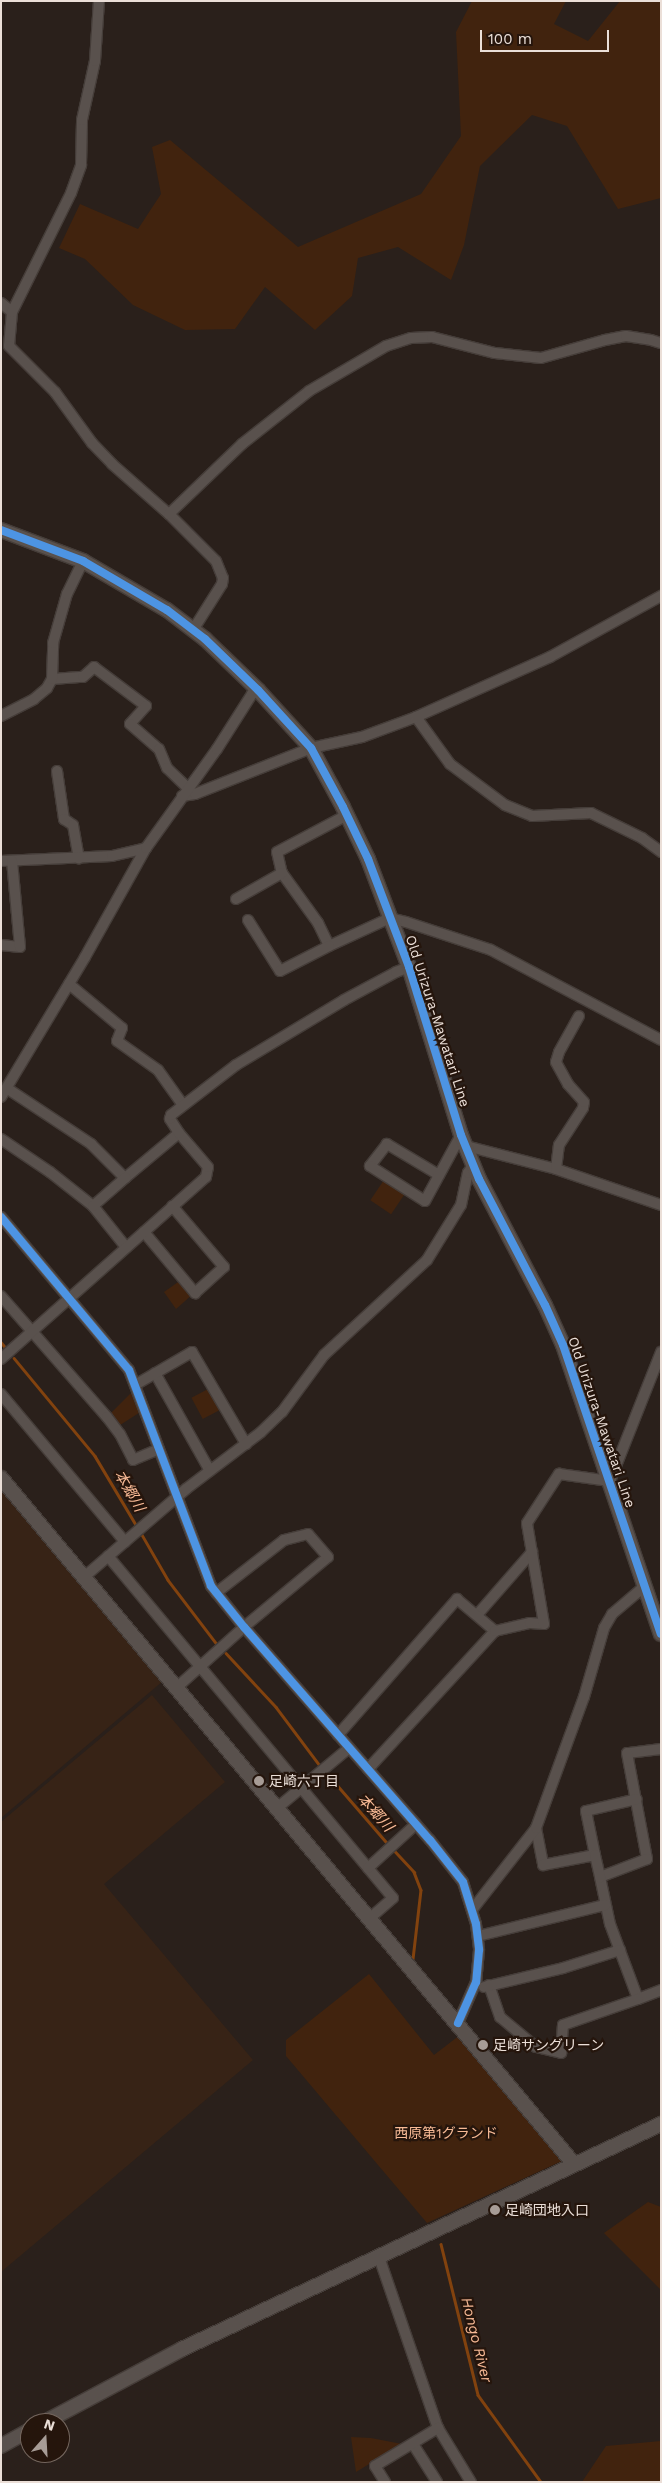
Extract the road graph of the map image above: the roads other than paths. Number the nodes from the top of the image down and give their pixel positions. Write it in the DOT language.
graph roads {
  1 [pos="99,1"];
  2 [pos="1,303"];
  3 [pos="12,312"];
  4 [pos="661,343"];
  5 [pos="169,514"];
  6 [pos="1,530"];
  7 [pos="83,561"];
  8 [pos="661,596"];
  9 [pos="193,630"];
  10 [pos="52,679"];
  11 [pos="258,690"];
  12 [pos="1,716"];
  13 [pos="416,717"];
  14 [pos="310,748"];
  15 [pos="57,771"];
  16 [pos="185,792"];
  17 [pos="348,815"];
  18 [pos="146,848"];
  19 [pos="661,852"];
  20 [pos="79,858"];
  21 [pos="7,861"];
  22 [pos="282,873"];
  23 [pos="236,899"];
  24 [pos="390,918"];
  25 [pos="248,920"];
  26 [pos="1,945"];
  27 [pos="329,946"];
  28 [pos="409,968"];
  29 [pos="69,984"];
  30 [pos="579,1016"];
  31 [pos="661,1040"];
  32 [pos="4,1093"];
  33 [pos="183,1105"];
  34 [pos="179,1133"];
  35 [pos="1,1140"];
  36 [pos="464,1141"];
  37 [pos="473,1165"];
  38 [pos="556,1169"];
  39 [pos="439,1176"];
  40 [pos="126,1178"];
  41 [pos="661,1205"];
  42 [pos="94,1206"];
  43 [pos="172,1206"];
  44 [pos="1,1217"];
  45 [pos="144,1232"];
  46 [pos="126,1247"];
  47 [pos="1,1296"];
  48 [pos="71,1299"];
  49 [pos="33,1332"];
  50 [pos="661,1352"];
  51 [pos="1,1360"];
  52 [pos="155,1373"];
  53 [pos="135,1385"];
  54 [pos="1,1394"];
  55 [pos="246,1444"];
  56 [pos="159,1448"];
  57 [pos="210,1471"];
  58 [pos="1,1478"];
  59 [pos="610,1481"];
  60 [pos="176,1497"];
  61 [pos="128,1539"];
  62 [pos="532,1552"];
  63 [pos="108,1556"];
  64 [pos="83,1578"];
  65 [pos="645,1586"];
  66 [pos="216,1593"];
  67 [pos="476,1615"];
  68 [pos="244,1627"];
  69 [pos="495,1631"];
  70 [pos="661,1634"];
  71 [pos="199,1667"];
  72 [pos="175,1689"];
  73 [pos="338,1735"];
  74 [pos="349,1748"];
  75 [pos="661,1749"];
  76 [pos="368,1769"];
  77 [pos="301,1788"];
  78 [pos="637,1799"];
  79 [pos="276,1809"];
  80 [pos="416,1824"];
  81 [pos="536,1828"];
  82 [pos="595,1855"];
  83 [pos="368,1868"];
  84 [pos="600,1877"];
  85 [pos="605,1904"];
  86 [pos="472,1910"];
  87 [pos="369,1919"];
  88 [pos="478,1936"];
  89 [pos="620,1950"];
  90 [pos="489,1985"];
  91 [pos="473,1990"];
  92 [pos="661,1990"];
  93 [pos="638,1998"];
  94 [pos="458,2023"];
  95 [pos="661,2124"];
  96 [pos="574,2164"];
  97 [pos="379,2257"];
  98 [pos="62,2413"];
  99 [pos="438,2428"];
  100 [pos="20,2436"];
  101 [pos="413,2444"];
  102 [pos="1,2446"];
  103 [pos="385,2482"];
  104 [pos="437,2482"];
  105 [pos="471,2482"];
  1 -- 3 [label="street"];
  2 -- 3 [label="street"];
  3 -- 5 [label="street"];
  4 -- 5 [label="street"];
  5 -- 9 [label="street"];
  6 -- 7 [label="street, Old Urizura-Mawatari Line"];
  7 -- 9 [label="street, Old Urizura-Mawatari Line"];
  7 -- 10 [label="street"];
  8 -- 13 [label="street"];
  9 -- 11 [label="street, Old Urizura-Mawatari Line"];
  10 -- 12 [label="street"];
  10 -- 16 [label="street"];
  11 -- 14 [label="street, Old Urizura-Mawatari Line"];
  11 -- 16 [label="street"];
  13 -- 14 [label="street"];
  13 -- 19 [label="street"];
  14 -- 16 [label="street"];
  14 -- 17 [label="street, Old Urizura-Mawatari Line"];
  15 -- 20 [label="street"];
  16 -- 18 [label="street"];
  17 -- 22 [label="street"];
  17 -- 24 [label="street, Old Urizura-Mawatari Line"];
  18 -- 20 [label="street"];
  18 -- 29 [label="street"];
  20 -- 21 [label="street"];
  21 -- 26 [label="street"];
  22 -- 23 [label="street"];
  22 -- 27 [label="street"];
  24 -- 27 [label="street"];
  24 -- 28 [label="street, Old Urizura-Mawatari Line"];
  24 -- 31 [label="street"];
  25 -- 27 [label="street"];
  28 -- 33 [label="street"];
  28 -- 36 [label="street, Old Urizura-Mawatari Line"];
  29 -- 32 [label="street"];
  29 -- 33 [label="street"];
  30 -- 38 [label="street"];
  32 -- 40 [label="street"];
  33 -- 34 [label="street"];
  34 -- 40 [label="street"];
  34 -- 43 [label="street"];
  35 -- 42 [label="street"];
  36 -- 37 [label="street, Old Urizura-Mawatari Line"];
  36 -- 38 [label="street"];
  36 -- 39 [label="street"];
  37 -- 55 [label="street"];
  37 -- 59 [label="street, Old Urizura-Mawatari Line"];
  38 -- 41 [label="street"];
  39 -- 39 [label="street"];
  40 -- 42 [label="street"];
  42 -- 46 [label="street"];
  43 -- 45 [label="street"];
  43 -- 45 [label="street"];
  44 -- 48 [label="street"];
  45 -- 46 [label="street"];
  46 -- 48 [label="street"];
  47 -- 49 [label="street"];
  48 -- 49 [label="street"];
  48 -- 53 [label="street"];
  49 -- 51 [label="street"];
  49 -- 56 [label="street"];
  50 -- 59 [label="street"];
  52 -- 53 [label="street"];
  52 -- 55 [label="street"];
  52 -- 57 [label="street"];
  53 -- 56 [label="street"];
  54 -- 61 [label="street"];
  55 -- 57 [label="street"];
  56 -- 60 [label="street"];
  57 -- 60 [label="street"];
  58 -- 64 [label="street"];
  59 -- 62 [label="street"];
  59 -- 65 [label="street, Old Urizura-Mawatari Line"];
  60 -- 61 [label="street"];
  60 -- 66 [label="street"];
  61 -- 63 [label="street"];
  62 -- 67 [label="street"];
  62 -- 69 [label="street"];
  63 -- 64 [label="street"];
  63 -- 71 [label="street"];
  64 -- 72 [label="street"];
  65 -- 70 [label="street, Old Urizura-Mawatari Line"];
  65 -- 81 [label="street"];
  66 -- 68 [label="street"];
  66 -- 68 [label="street"];
  67 -- 69 [label="street"];
  67 -- 73 [label="street"];
  68 -- 71 [label="street"];
  68 -- 73 [label="street"];
  69 -- 76 [label="street"];
  71 -- 72 [label="street"];
  71 -- 77 [label="street"];
  72 -- 79 [label="street"];
  73 -- 74 [label="street"];
  74 -- 76 [label="street"];
  74 -- 77 [label="street"];
  75 -- 78 [label="street"];
  76 -- 80 [label="street"];
  77 -- 79 [label="street"];
  77 -- 83 [label="street"];
  78 -- 82 [label="street"];
  78 -- 84 [label="street"];
  79 -- 87 [label="street"];
  80 -- 83 [label="street"];
  80 -- 86 [label="street"];
  81 -- 82 [label="street"];
  81 -- 86 [label="street"];
  82 -- 84 [label="street"];
  83 -- 87 [label="street"];
  84 -- 85 [label="street"];
  85 -- 88 [label="street"];
  85 -- 89 [label="street"];
  86 -- 88 [label="street"];
  87 -- 94 [label="street"];
  88 -- 91 [label="street"];
  89 -- 90 [label="street"];
  89 -- 93 [label="street"];
  90 -- 91 [label="street"];
  90 -- 93 [label="street"];
  91 -- 94 [label="street"];
  92 -- 93 [label="street"];
  94 -- 96 [label="street"];
  95 -- 96 [label="street"];
  96 -- 97 [label="street"];
  97 -- 98 [label="street"];
  97 -- 99 [label="street"];
  99 -- 101 [label="street"];
  99 -- 105 [label="street"];
  100 -- 102 [label="street"];
  101 -- 103 [label="street"];
  101 -- 104 [label="street"];
}
